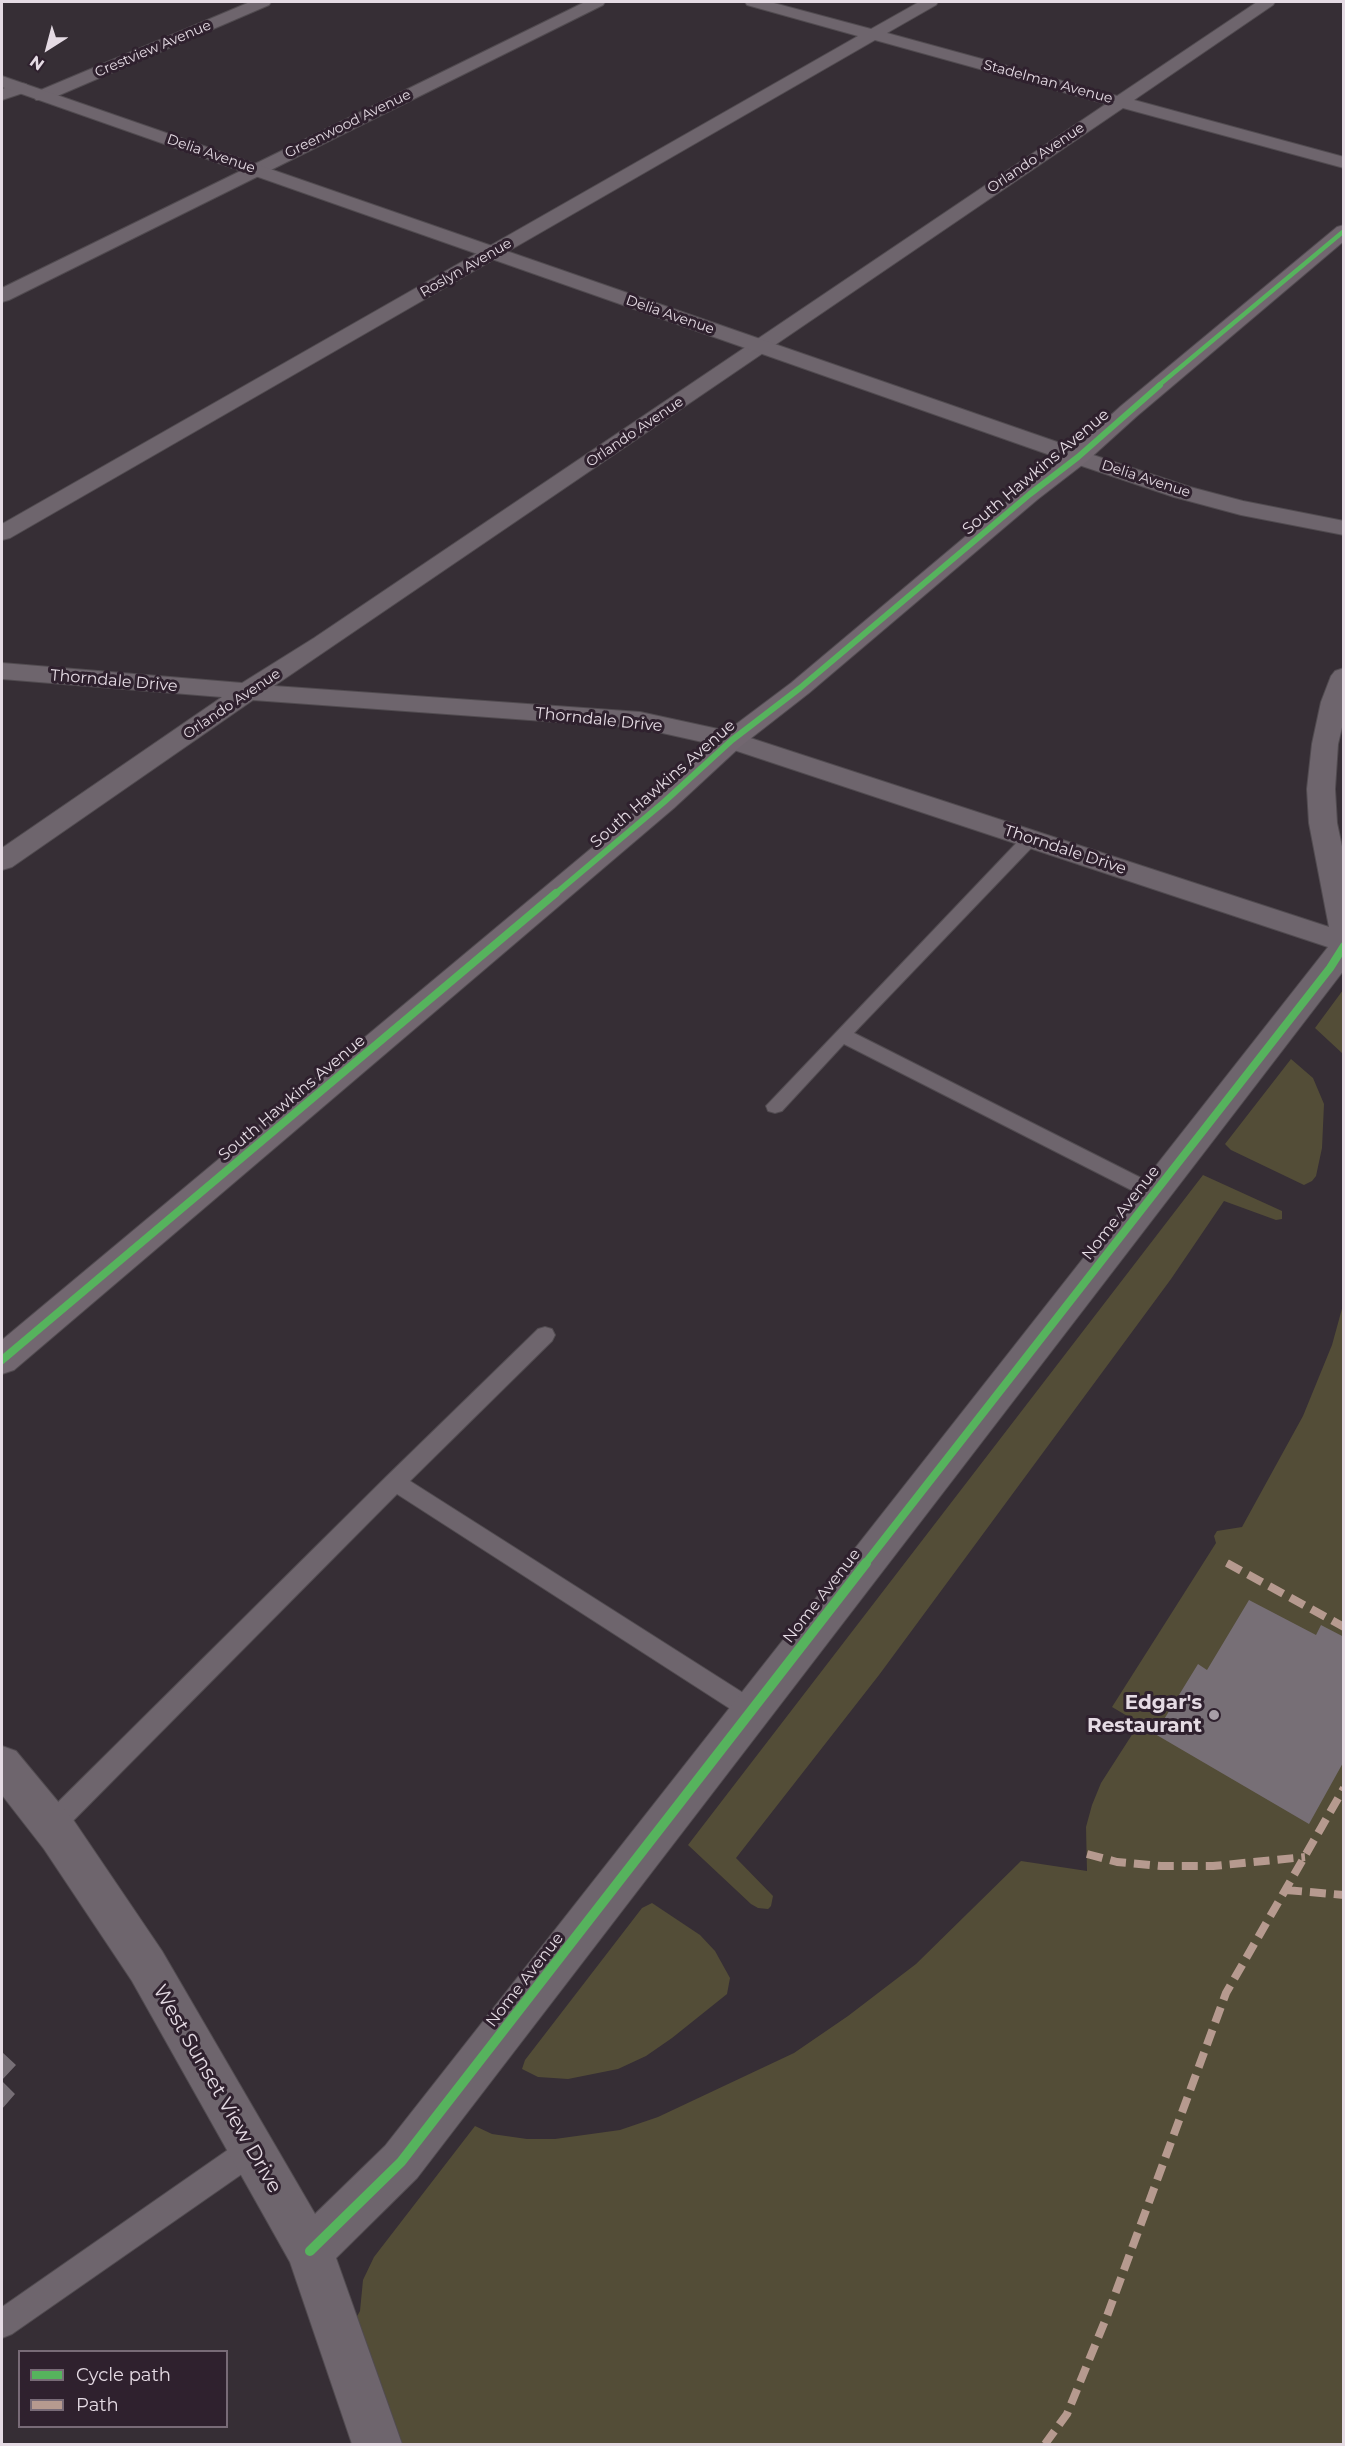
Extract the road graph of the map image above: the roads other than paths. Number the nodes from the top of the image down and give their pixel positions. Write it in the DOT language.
graph roads {
  1 [pos="262,2"];
  2 [pos="597,2"];
  3 [pos="753,2"];
  4 [pos="930,2"];
  5 [pos="1267,2"];
  6 [pos="873,34"];
  7 [pos="8,88"];
  8 [pos="42,96"];
  9 [pos="1120,101"];
  10 [pos="1344,163"];
  11 [pos="255,170"];
  12 [pos="1344,231"];
  13 [pos="493,253"];
  14 [pos="2,296"];
  15 [pos="760,346"];
  16 [pos="1078,457"];
  17 [pos="1344,528"];
  18 [pos="2,533"];
  19 [pos="2,671"];
  20 [pos="1344,676"];
  21 [pos="248,691"];
  22 [pos="732,740"];
  23 [pos="1030,839"];
  24 [pos="2,861"];
  25 [pos="1344,931"];
  26 [pos="1344,944"];
  27 [pos="842,1035"];
  28 [pos="775,1106"];
  29 [pos="1154,1193"];
  30 [pos="545,1335"];
  31 [pos="2,1360"];
  32 [pos="395,1482"];
  33 [pos="751,1710"];
  34 [pos="2,1764"];
  35 [pos="51,1826"];
  36 [pos="252,2150"];
  37 [pos="310,2251"];
  38 [pos="2,2324"];
  39 [pos="377,2445"];
  1 -- 8 [label="street, Crestview Avenue"];
  2 -- 11 [label="street, Greenwood Avenue"];
  3 -- 6 [label="street, Stadelman Avenue"];
  4 -- 6 [label="street, Roslyn Avenue"];
  5 -- 9 [label="street, Orlando Avenue"];
  6 -- 9 [label="street, Stadelman Avenue"];
  6 -- 13 [label="street, Roslyn Avenue"];
  7 -- 8 [label="street, Delia Avenue"];
  8 -- 11 [label="street, Delia Avenue"];
  9 -- 10 [label="street, Stadelman Avenue"];
  9 -- 15 [label="street, Orlando Avenue"];
  11 -- 13 [label="street, Delia Avenue"];
  11 -- 14 [label="street, Greenwood Avenue"];
  12 -- 16 [label="main road, South Hawkins Avenue"];
  13 -- 15 [label="street, Delia Avenue"];
  13 -- 18 [label="street, Roslyn Avenue"];
  15 -- 16 [label="street, Delia Avenue"];
  15 -- 21 [label="street, Orlando Avenue"];
  16 -- 17 [label="street, Delia Avenue"];
  16 -- 22 [label="main road, South Hawkins Avenue"];
  19 -- 21 [label="street, Thorndale Drive"];
  20 -- 25 [label="street"];
  21 -- 22 [label="street, Thorndale Drive"];
  21 -- 24 [label="street, Orlando Avenue"];
  22 -- 23 [label="street, Thorndale Drive"];
  22 -- 31 [label="main road, South Hawkins Avenue"];
  23 -- 26 [label="street, Thorndale Drive"];
  23 -- 27 [label="lane"];
  26 -- 29 [label="street, Nome Avenue"];
  27 -- 28 [label="lane"];
  27 -- 29 [label="lane"];
  29 -- 33 [label="street, Nome Avenue"];
  30 -- 32 [label="lane"];
  32 -- 33 [label="lane"];
  32 -- 35 [label="lane"];
  33 -- 37 [label="street, Nome Avenue"];
  34 -- 35 [label="street, West Sunset View Drive"];
  35 -- 36 [label="street, West Sunset View Drive"];
  36 -- 37 [label="street, West Sunset View Drive"];
  36 -- 38 [label="lane"];
  37 -- 39 [label="street, West Sunset View Drive"];
}
